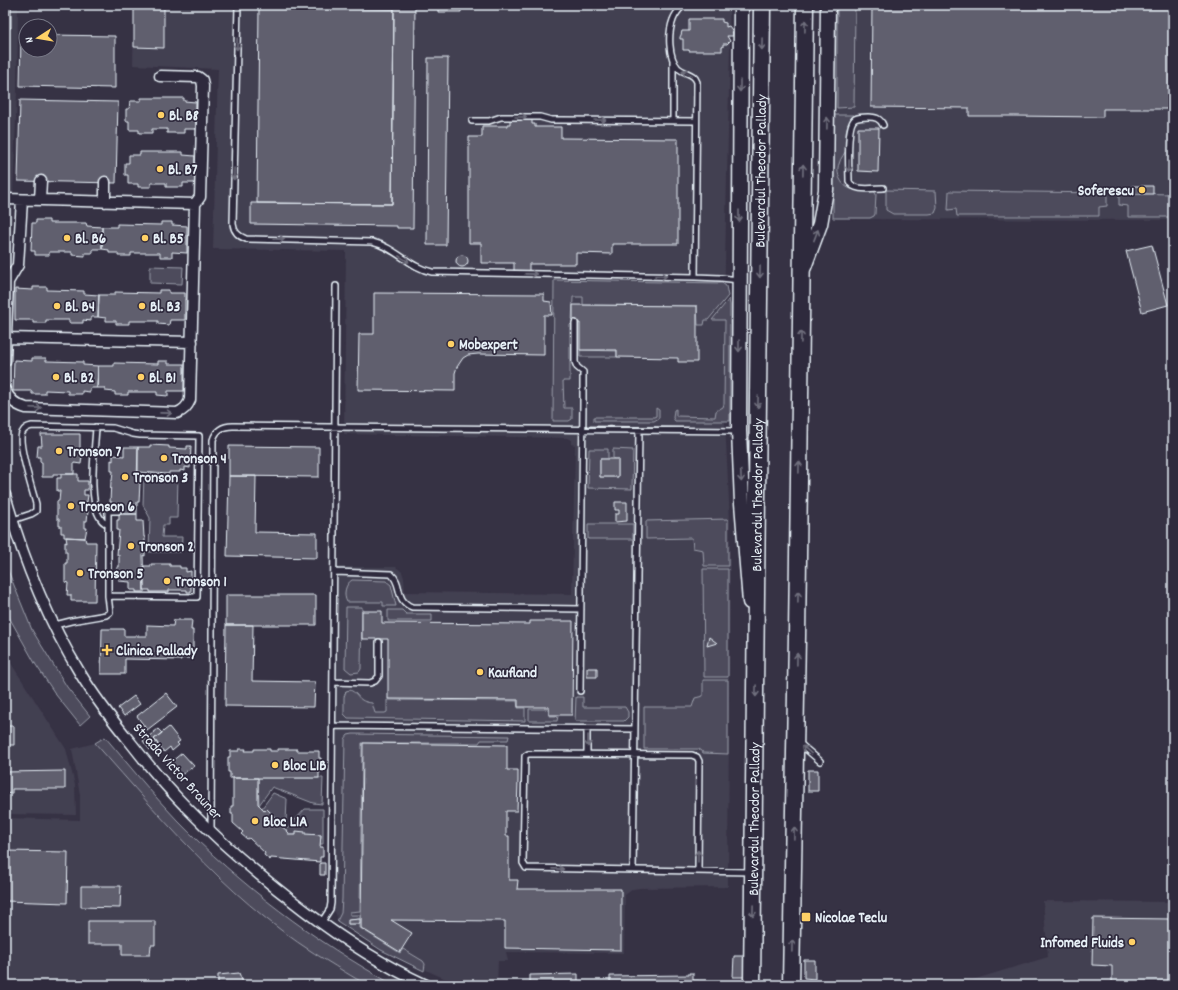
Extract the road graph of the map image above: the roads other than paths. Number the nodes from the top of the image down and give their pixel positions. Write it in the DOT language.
graph roads {
  1 [pos="238,5"];
  2 [pos="683,5"];
  3 [pos="741,5"];
  4 [pos="762,5"];
  5 [pos="805,5"];
  6 [pos="828,5"];
  7 [pos="673,60"];
  8 [pos="160,76"];
  9 [pos="472,121"];
  10 [pos="673,121"];
  11 [pos="696,121"];
  12 [pos="883,125"];
  13 [pos="41,181"];
  14 [pos="105,182"];
  15 [pos="883,188"];
  16 [pos="5,199"];
  17 [pos="22,200"];
  18 [pos="40,200"];
  19 [pos="105,202"];
  20 [pos="195,204"];
  21 [pos="802,272"];
  22 [pos="695,277"];
  23 [pos="739,280"];
  24 [pos="336,286"];
  25 [pos="6,294"];
  26 [pos="575,323"];
  27 [pos="6,338"];
  28 [pos="192,342"];
  29 [pos="5,361"];
  30 [pos="5,390"];
  31 [pos="96,427"];
  32 [pos="336,427"];
  33 [pos="583,430"];
  34 [pos="639,431"];
  35 [pos="739,431"];
  36 [pos="5,495"];
  37 [pos="6,504"];
  38 [pos="118,511"];
  39 [pos="13,520"];
  40 [pos="108,524"];
  41 [pos="335,572"];
  42 [pos="108,596"];
  43 [pos="581,609"];
  44 [pos="55,625"];
  45 [pos="379,642"];
  46 [pos="756,652"];
  47 [pos="333,682"];
  48 [pos="580,691"];
  49 [pos="333,726"];
  50 [pos="588,729"];
  51 [pos="635,729"];
  52 [pos="795,740"];
  53 [pos="587,754"];
  54 [pos="635,755"];
  55 [pos="820,761"];
  56 [pos="211,832"];
  57 [pos="633,870"];
  58 [pos="698,871"];
  59 [pos="754,872"];
  60 [pos="321,923"];
  61 [pos="426,985"];
  62 [pos="752,985"];
  63 [pos="791,985"];
  1 -- 22 [label="lane, one-way"];
  2 -- 7 [label="lane"];
  3 -- 23 [label="street, one-way"];
  4 -- 46 [label="main road, Bulevardul Theodor Pallady, one-way"];
  21 -- 5 [label="main road, one-way"];
  21 -- 6 [label="street, one-way"];
  7 -- 10 [label="lane"];
  11 -- 7 [label="lane, one-way"];
  8 -- 20 [label="street"];
  9 -- 10 [label="lane, one-way"];
  10 -- 11 [label="lane"];
  11 -- 22 [label="lane"];
  12 -- 15 [label="lane, one-way"];
  13 -- 18 [label="street"];
  14 -- 19 [label="street"];
  16 -- 17 [label="street"];
  17 -- 18 [label="street"];
  17 -- 25 [label="street"];
  18 -- 19 [label="street"];
  19 -- 20 [label="street"];
  20 -- 28 [label="street"];
  52 -- 21 [label="main road, one-way"];
  22 -- 23 [label="lane"];
  23 -- 35 [label="street, one-way"];
  24 -- 32 [label="lane"];
  25 -- 27 [label="street"];
  26 -- 33 [label="lane"];
  27 -- 28 [label="street"];
  27 -- 29 [label="street"];
  30 -- 28 [label="street, one-way"];
  31 -- 39 [label="lane"];
  31 -- 40 [label="lane"];
  31 -- 42 [label="lane"];
  32 -- 33 [label="lane"];
  32 -- 41 [label="lane"];
  32 -- 56 [label="lane"];
  33 -- 34 [label="lane"];
  33 -- 43 [label="lane"];
  34 -- 35 [label="lane"];
  34 -- 51 [label="lane"];
  35 -- 46 [label="street, one-way"];
  36 -- 37 [label="street, Strada Victor Brauner"];
  37 -- 39 [label="street, Strada Victor Brauner"];
  38 -- 40 [label="lane"];
  39 -- 44 [label="street, Strada Victor Brauner"];
  40 -- 42 [label="lane"];
  41 -- 43 [label="lane"];
  41 -- 47 [label="lane"];
  42 -- 44 [label="lane"];
  43 -- 48 [label="lane"];
  44 -- 56 [label="street, Strada Victor Brauner"];
  45 -- 47 [label="lane"];
  46 -- 59 [label="main road, Bulevardul Theodor Pallady, one-way"];
  47 -- 49 [label="lane"];
  49 -- 50 [label="lane"];
  49 -- 60 [label="lane"];
  50 -- 51 [label="lane"];
  50 -- 53 [label="lane, one-way"];
  51 -- 54 [label="lane"];
  55 -- 52 [label="lane, one-way"];
  63 -- 52 [label="main road, one-way"];
  53 -- 54 [label="lane"];
  53 -- 57 [label="lane, one-way"];
  54 -- 57 [label="lane"];
  58 -- 54 [label="lane, one-way"];
  56 -- 60 [label="street, Strada Victor Brauner"];
  57 -- 58 [label="lane"];
  58 -- 59 [label="lane"];
  59 -- 62 [label="main road, Bulevardul Theodor Pallady, one-way"];
  60 -- 61 [label="street, Strada Victor Brauner"];
}
